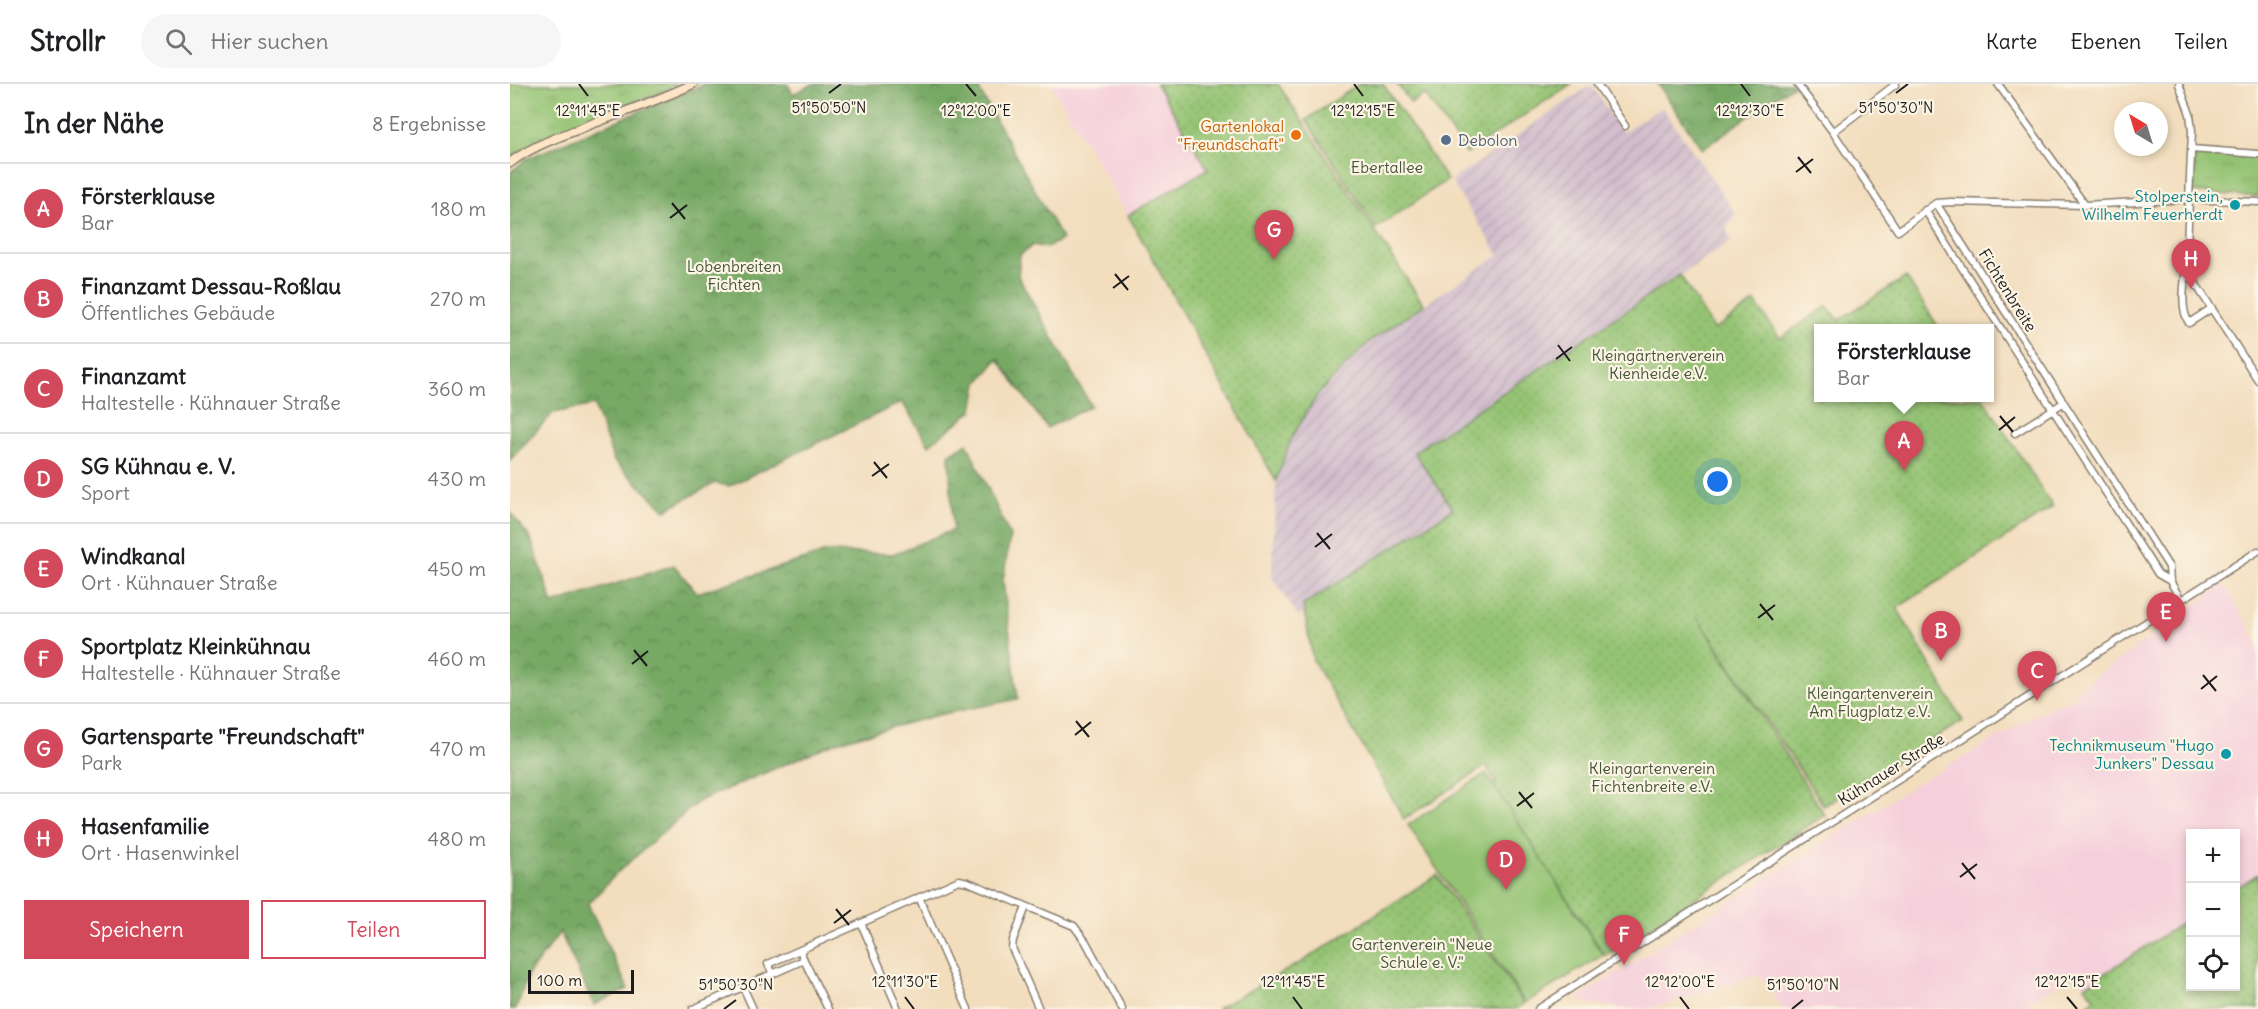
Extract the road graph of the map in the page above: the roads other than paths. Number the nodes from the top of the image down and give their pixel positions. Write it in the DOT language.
graph roads {
  1 [pos="693,84"];
  2 [pos="1597,84"];
  3 [pos="1797,84"];
  4 [pos="1896,84"];
  5 [pos="1998,84"];
  6 [pos="2179,84"];
  7 [pos="1625,126"];
  8 [pos="1833,132"];
  9 [pos="2191,150"];
  10 [pos="2258,154"];
  11 [pos="510,164"];
  12 [pos="2188,199"];
  13 [pos="2258,202"];
  14 [pos="1936,203"];
  15 [pos="2085,205"];
  16 [pos="1925,210"];
  17 [pos="2186,269"];
  18 [pos="2212,308"];
  19 [pos="2258,380"];
  20 [pos="2063,403"];
  21 [pos="2052,410"];
  22 [pos="2015,433"];
  23 [pos="2258,551"];
  24 [pos="2170,581"];
  25 [pos="2181,600"];
  26 [pos="920,897"];
  27 [pos="1026,907"];
  28 [pos="861,923"];
  29 [pos="800,950"];
  30 [pos="804,960"];
  31 [pos="772,974"];
  32 [pos="743,987"];
  33 [pos="693,1009"];
  34 [pos="753,1009"];
  35 [pos="828,1009"];
  36 [pos="898,1009"];
  37 [pos="968,1009"];
  38 [pos="1040,1009"];
  39 [pos="1122,1009"];
  40 [pos="1538,1009"];
  1 -- 11 [label="street"];
  2 -- 7 [label="street"];
  3 -- 8 [label="street"];
  4 -- 8 [label="street"];
  5 -- 15 [label="street"];
  6 -- 9 [label="street"];
  8 -- 16 [label="street"];
  9 -- 10 [label="street"];
  9 -- 12 [label="street"];
  12 -- 13 [label="street"];
  12 -- 15 [label="street"];
  12 -- 17 [label="street"];
  14 -- 15 [label="street"];
  14 -- 16 [label="street"];
  14 -- 20 [label="street, Fichtenbreite"];
  16 -- 21 [label="street, Fichtenbreite"];
  17 -- 18 [label="street"];
  17 -- 18 [label="street"];
  18 -- 19 [label="street"];
  20 -- 21 [label="street"];
  20 -- 24 [label="street, Fichtenbreite"];
  21 -- 22 [label="street"];
  21 -- 24 [label="street, Fichtenbreite"];
  23 -- 25 [label="street, Kühnauer Straße"];
  24 -- 25 [label="street, Fichtenbreite"];
  25 -- 40 [label="street, Kühnauer Straße"];
  26 -- 27 [label="street"];
  26 -- 28 [label="street"];
  26 -- 37 [label="street"];
  27 -- 38 [label="street"];
  27 -- 39 [label="street"];
  28 -- 29 [label="street"];
  28 -- 36 [label="street"];
  29 -- 30 [label="street"];
  29 -- 31 [label="street"];
  30 -- 31 [label="street"];
  30 -- 35 [label="street"];
  31 -- 32 [label="street"];
  32 -- 33 [label="street"];
  32 -- 34 [label="street"];
}
